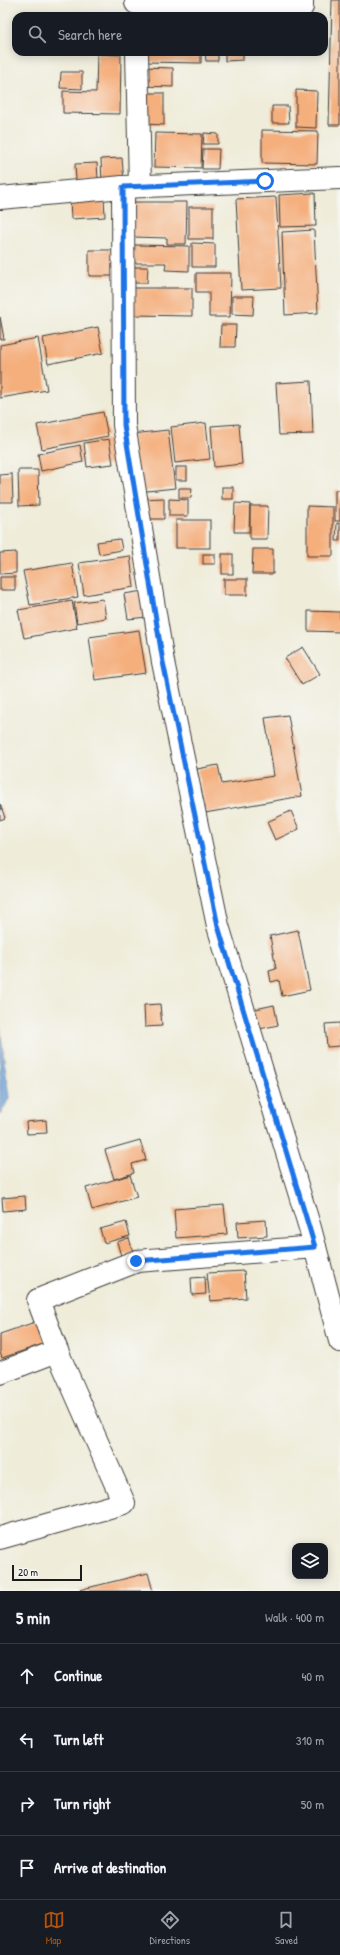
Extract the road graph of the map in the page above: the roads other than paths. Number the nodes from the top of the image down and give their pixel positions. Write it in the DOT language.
graph roads {
  1 [pos="302,0"];
  2 [pos="136,6"];
  3 [pos="137,56"];
  4 [pos="340,178"];
  5 [pos="132,186"];
  6 [pos="0,198"];
  7 [pos="315,1247"];
  8 [pos="340,1341"];
  9 [pos="57,1351"];
  10 [pos="0,1373"];
  11 [pos="0,1538"];
  1 -- 2 [label="street"];
  3 -- 5 [label="street"];
  4 -- 5 [label="street"];
  5 -- 6 [label="street"];
  5 -- 7 [label="street"];
  7 -- 8 [label="street"];
  7 -- 9 [label="street"];
  9 -- 10 [label="street"];
  9 -- 11 [label="street"];
}
